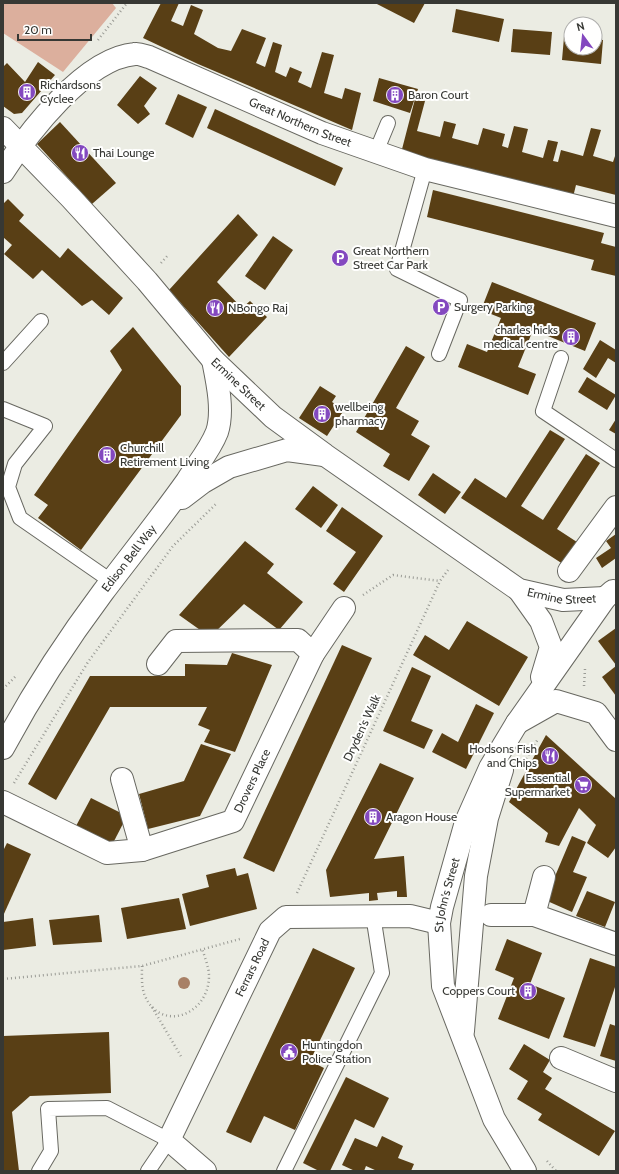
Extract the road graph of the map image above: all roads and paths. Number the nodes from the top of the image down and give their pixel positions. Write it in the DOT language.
graph roads {
  1 [pos="388,123"];
  2 [pos="3,128"];
  3 [pos="20,145"];
  4 [pos="376,152"];
  5 [pos="425,169"];
  6 [pos="3,172"];
  7 [pos="616,216"];
  8 [pos="41,321"];
  9 [pos="439,354"];
  10 [pos="561,358"];
  11 [pos="213,360"];
  12 [pos="3,363"];
  13 [pos="3,409"];
  14 [pos="325,455"];
  15 [pos="616,460"];
  16 [pos="221,500"];
  17 [pos="616,507"];
  18 [pos="166,510"];
  19 [pos="460,550"];
  20 [pos="569,571"];
  21 [pos="111,581"];
  22 [pos="440,581"];
  23 [pos="519,590"];
  24 [pos="610,594"];
  25 [pos="344,608"];
  26 [pos="313,654"];
  27 [pos="158,664"];
  28 [pos="538,692"];
  29 [pos="517,723"];
  30 [pos="5,740"];
  31 [pos="616,740"];
  32 [pos="18,775"];
  33 [pos="122,779"];
  34 [pos="3,802"];
  35 [pos="142,850"];
  36 [pos="544,877"];
  37 [pos="373,915"];
  38 [pos="491,915"];
  39 [pos="534,915"];
  40 [pos="286,917"];
  41 [pos="439,923"];
  42 [pos="270,931"];
  43 [pos="616,944"];
  44 [pos="202,949"];
  45 [pos="142,966"];
  46 [pos="3,979"];
  47 [pos="151,1005"];
  48 [pos="462,1034"];
  49 [pos="561,1058"];
  50 [pos="616,1080"];
  51 [pos="197,1083"];
  52 [pos="169,1140"];
  53 [pos="544,1157"];
  54 [pos="39,1171"];
  55 [pos="148,1171"];
  56 [pos="205,1171"];
  57 [pos="284,1171"];
  58 [pos="525,1171"];
  59 [pos="556,1171"];
  1 -- 4 [label="lane"];
  2 -- 3 [label="main road, Ermine Street"];
  3 -- 4 [label="main road, Great Northern Street"];
  3 -- 6 [label="main road, Great Northern Street"];
  3 -- 11 [label="main road, Ermine Street"];
  4 -- 5 [label="main road, Great Northern Street"];
  5 -- 7 [label="main road, Great Northern Street"];
  5 -- 9 [label="lane"];
  8 -- 12 [label="lane"];
  10 -- 15 [label="lane"];
  11 -- 14 [label="main road, Ermine Street"];
  11 -- 18 [label="main road, Edison Bell Way"];
  13 -- 21 [label="lane"];
  14 -- 18 [label="main road"];
  14 -- 19 [label="main road, Ermine Street"];
  16 -- 32 [label="path"];
  17 -- 20 [label="main road"];
  18 -- 21 [label="main road, Edison Bell Way"];
  19 -- 22 [label="path, Dryden's Walk"];
  19 -- 23 [label="main road, Ermine Street"];
  21 -- 30 [label="main road, Edison Bell Way"];
  22 -- 25 [label="path"];
  22 -- 40 [label="path, Dryden's Walk"];
  23 -- 24 [label="main road, Ermine Street"];
  23 -- 28 [label="main road, Ermine Street"];
  24 -- 28 [label="main road, St John's Street"];
  25 -- 26 [label="main road, Drovers Place"];
  26 -- 27 [label="main road"];
  26 -- 35 [label="main road, Drovers Place"];
  28 -- 29 [label="main road, St John's Street"];
  29 -- 31 [label="main road"];
  29 -- 41 [label="main road, St John's Street"];
  29 -- 48 [label="main road"];
  33 -- 35 [label="main road"];
  34 -- 35 [label="main road, Drovers Place"];
  36 -- 39 [label="main road"];
  37 -- 40 [label="main road"];
  37 -- 41 [label="main road"];
  37 -- 57 [label="lane"];
  38 -- 39 [label="main road"];
  39 -- 43 [label="main road"];
  40 -- 42 [label="main road, Ferrars Road"];
  41 -- 48 [label="main road, St John's Street"];
  42 -- 44 [label="path"];
  42 -- 51 [label="main road, Ferrars Road"];
  44 -- 45 [label="path"];
  44 -- 47 [label="path"];
  45 -- 46 [label="path"];
  45 -- 47 [label="path"];
  47 -- 51 [label="path"];
  48 -- 58 [label="main road, St John's Street"];
  49 -- 50 [label="main road"];
  51 -- 52 [label="main road, Ferrars Road"];
  52 -- 54 [label="lane"];
  52 -- 55 [label="lane"];
  52 -- 56 [label="main road"];
  53 -- 59 [label="path"];
}
